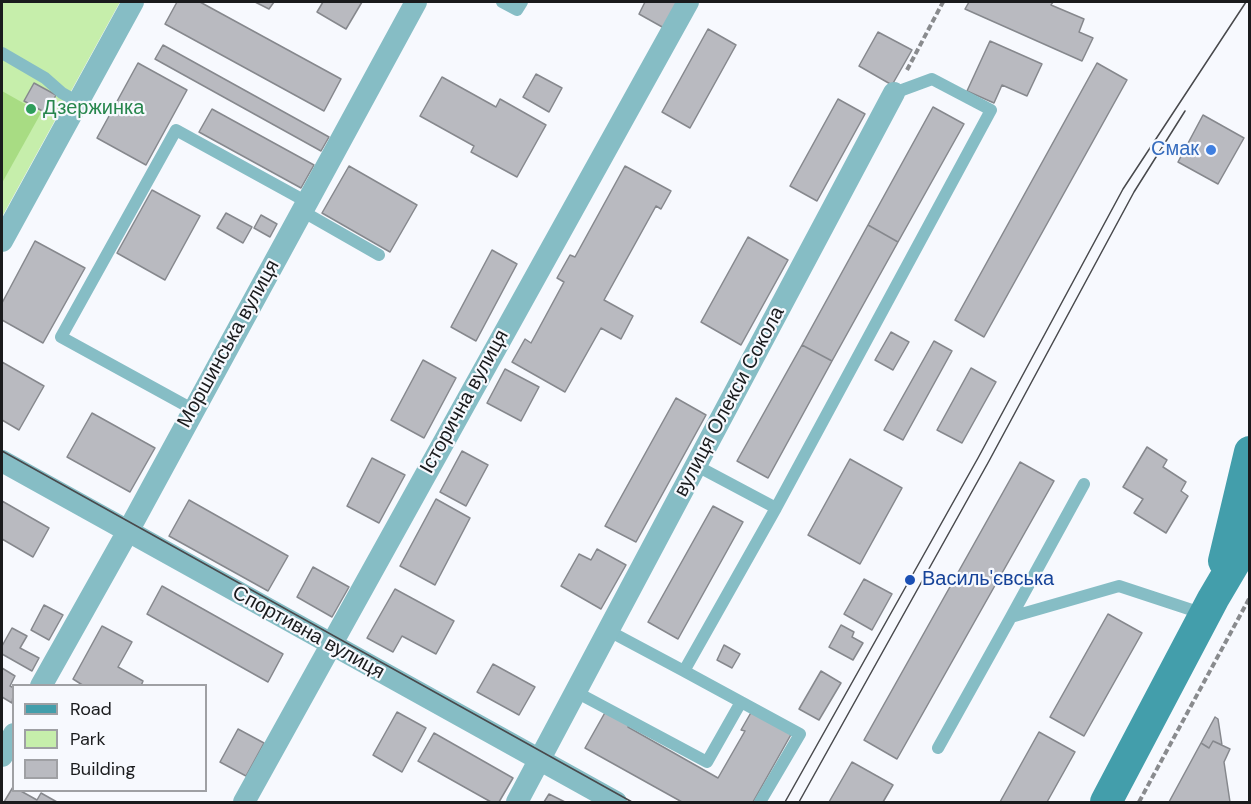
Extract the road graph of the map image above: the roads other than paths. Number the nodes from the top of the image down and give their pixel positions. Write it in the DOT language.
graph roads {
  1 [pos="133,2"];
  2 [pos="416,2"];
  3 [pos="502,2"];
  4 [pos="522,2"];
  5 [pos="688,2"];
  6 [pos="2,53"];
  7 [pos="894,93"];
  8 [pos="78,102"];
  9 [pos="304,207"];
  10 [pos="2,241"];
  11 [pos="379,255"];
  12 [pos="194,410"];
  13 [pos="1250,452"];
  14 [pos="2,461"];
  15 [pos="696,466"];
  16 [pos="1084,484"];
  17 [pos="777,508"];
  18 [pos="127,532"];
  19 [pos="1250,536"];
  20 [pos="1209,607"];
  21 [pos="1011,617"];
  22 [pos="609,631"];
  23 [pos="330,644"];
  24 [pos="684,671"];
  25 [pos="42,684"];
  26 [pos="576,692"];
  27 [pos="741,702"];
  28 [pos="12,738"];
  29 [pos="938,748"];
  30 [pos="2,756"];
  31 [pos="540,761"];
  32 [pos="244,802"];
  33 [pos="517,802"];
  34 [pos="616,802"];
  35 [pos="760,802"];
  36 [pos="1106,802"];
  1 -- 8 [label="street"];
  2 -- 9 [label="street, Моршинська вулиця"];
  3 -- 4 [label="lane"];
  5 -- 23 [label="street, Історична вулиця"];
  6 -- 8 [label="lane"];
  7 -- 15 [label="street, вулиця Олекси Сокола"];
  7 -- 17 [label="lane"];
  8 -- 10 [label="street"];
  9 -- 11 [label="lane"];
  9 -- 12 [label="street, Моршинська вулиця"];
  9 -- 12 [label="lane"];
  12 -- 18 [label="street, Моршинська вулиця"];
  13 -- 20 [label="main road"];
  14 -- 18 [label="street, Спортивна вулиця"];
  15 -- 17 [label="lane"];
  15 -- 22 [label="street, вулиця Олекси Сокола"];
  16 -- 21 [label="lane"];
  17 -- 24 [label="lane"];
  18 -- 23 [label="street, Спортивна вулиця"];
  18 -- 25 [label="street, Моршинська вулиця"];
  19 -- 20 [label="main road"];
  20 -- 21 [label="lane"];
  20 -- 36 [label="main road"];
  21 -- 29 [label="lane"];
  22 -- 24 [label="lane"];
  22 -- 26 [label="street, вулиця Олекси Сокола"];
  23 -- 31 [label="street, Спортивна вулиця"];
  23 -- 32 [label="street, Історична вулиця"];
  24 -- 27 [label="lane"];
  26 -- 27 [label="lane"];
  26 -- 31 [label="street, вулиця Олекси Сокола"];
  27 -- 35 [label="lane"];
  28 -- 30 [label="street"];
  31 -- 33 [label="street, вулиця Олекси Сокола"];
  31 -- 34 [label="street, Спортивна вулиця"];
}
